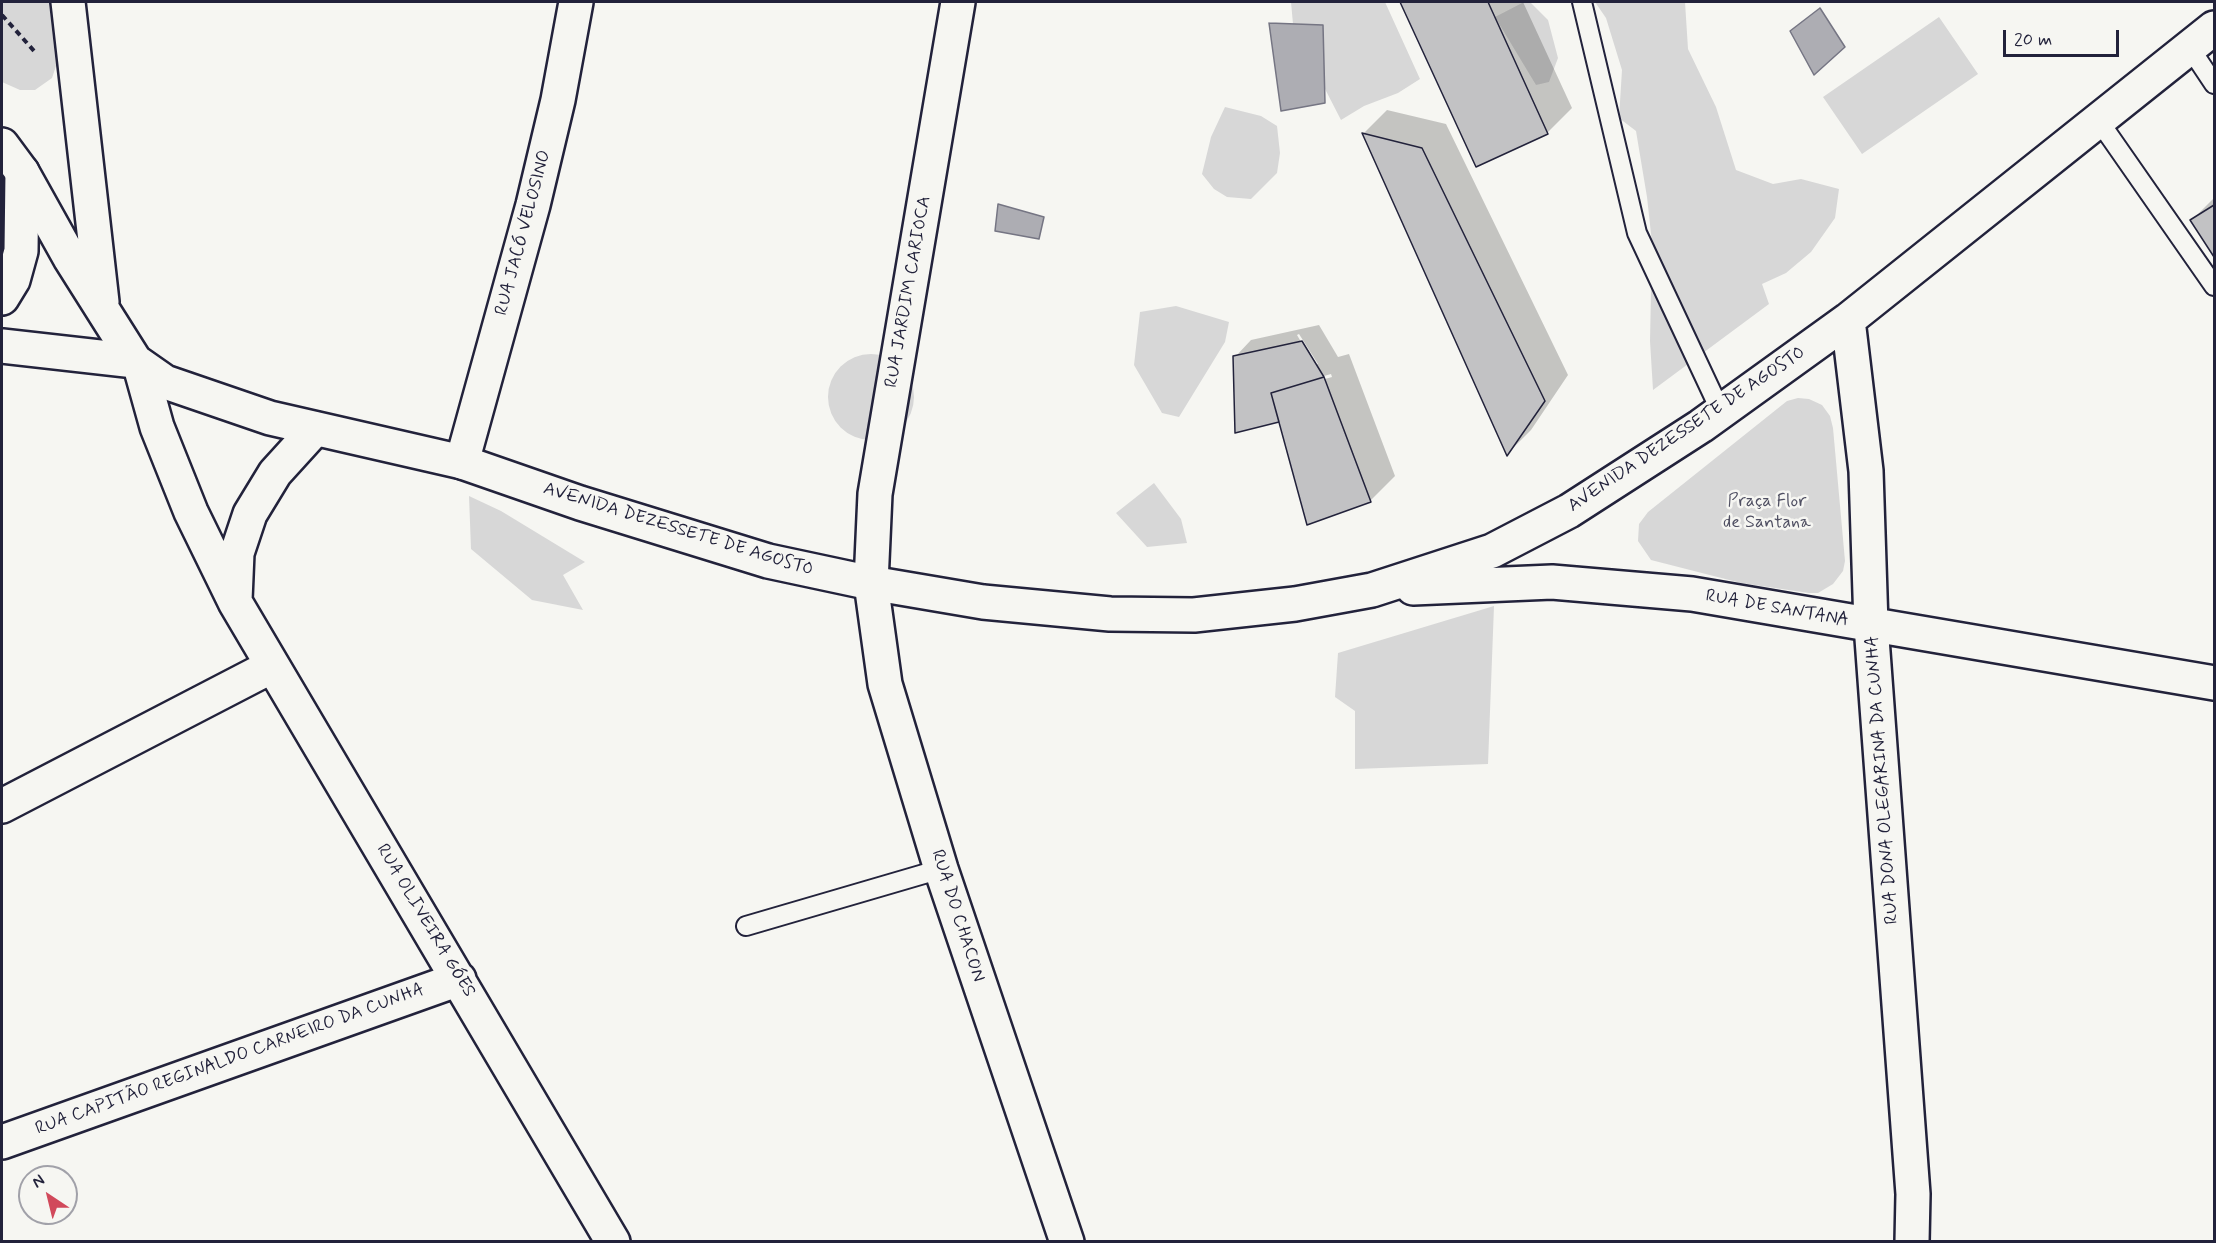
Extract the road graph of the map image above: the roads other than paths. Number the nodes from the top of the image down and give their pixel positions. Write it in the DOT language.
graph roads {
  1 [pos="68,2"];
  2 [pos="576,2"];
  3 [pos="958,2"];
  4 [pos="1582,2"];
  5 [pos="2202,38"];
  6 [pos="2214,84"];
  7 [pos="2099,121"];
  8 [pos="2,145"];
  9 [pos="22,172"];
  10 [pos="2214,286"];
  11 [pos="2,298"];
  12 [pos="102,310"];
  13 [pos="1848,320"];
  14 [pos="2,346"];
  15 [pos="138,364"];
  16 [pos="1721,412"];
  17 [pos="315,429"];
  18 [pos="462,462"];
  19 [pos="871,583"];
  20 [pos="1372,590"];
  21 [pos="235,602"];
  22 [pos="1871,625"];
  23 [pos="272,666"];
  24 [pos="2214,683"];
  25 [pos="2,806"];
  26 [pos="941,869"];
  27 [pos="746,926"];
  28 [pos="459,979"];
  29 [pos="2,1142"];
  30 [pos="610,1241"];
  31 [pos="1067,1242"];
  32 [pos="1912,1242"];
  1 -- 12 [label="street"];
  2 -- 18 [label="street, RUA JACÓ VELOSINO"];
  3 -- 19 [label="street, RUA JARDIM CARIOCA"];
  4 -- 16 [label="lane"];
  5 -- 6 [label="lane"];
  5 -- 7 [label="street, AVENIDA DEZESSETE DE AGOSTO"];
  7 -- 10 [label="lane"];
  7 -- 13 [label="street, AVENIDA DEZESSETE DE AGOSTO"];
  8 -- 9 [label="street, AVENIDA DEZESSETE DE AGOSTO"];
  9 -- 11 [label="street"];
  9 -- 12 [label="street, AVENIDA DEZESSETE DE AGOSTO"];
  12 -- 15 [label="street, AVENIDA DEZESSETE DE AGOSTO"];
  13 -- 16 [label="street, AVENIDA DEZESSETE DE AGOSTO"];
  13 -- 22 [label="street, RUA DONA OLEGARINA DA CUNHA"];
  14 -- 15 [label="street"];
  15 -- 17 [label="street, AVENIDA DEZESSETE DE AGOSTO"];
  15 -- 21 [label="street, RUA OLIVEIRA GÓES"];
  16 -- 20 [label="street, AVENIDA DEZESSETE DE AGOSTO"];
  17 -- 18 [label="street, AVENIDA DEZESSETE DE AGOSTO"];
  17 -- 21 [label="street"];
  18 -- 19 [label="street, AVENIDA DEZESSETE DE AGOSTO"];
  19 -- 20 [label="street, AVENIDA DEZESSETE DE AGOSTO"];
  19 -- 26 [label="street, RUA DO CHACON"];
  20 -- 22 [label="street, RUA DE SANTANA"];
  21 -- 23 [label="street, RUA OLIVEIRA GÓES"];
  22 -- 24 [label="street, RUA DE SANTANA"];
  22 -- 32 [label="street, RUA DONA OLEGARINA DA CUNHA"];
  23 -- 25 [label="street"];
  23 -- 28 [label="street, RUA OLIVEIRA GÓES"];
  26 -- 27 [label="lane"];
  26 -- 31 [label="street, RUA DO CHACON"];
  28 -- 29 [label="street, RUA CAPITÃO REGINALDO CARNEIRO DA CUNHA"];
  28 -- 30 [label="street, RUA OLIVEIRA GÓES"];
}
